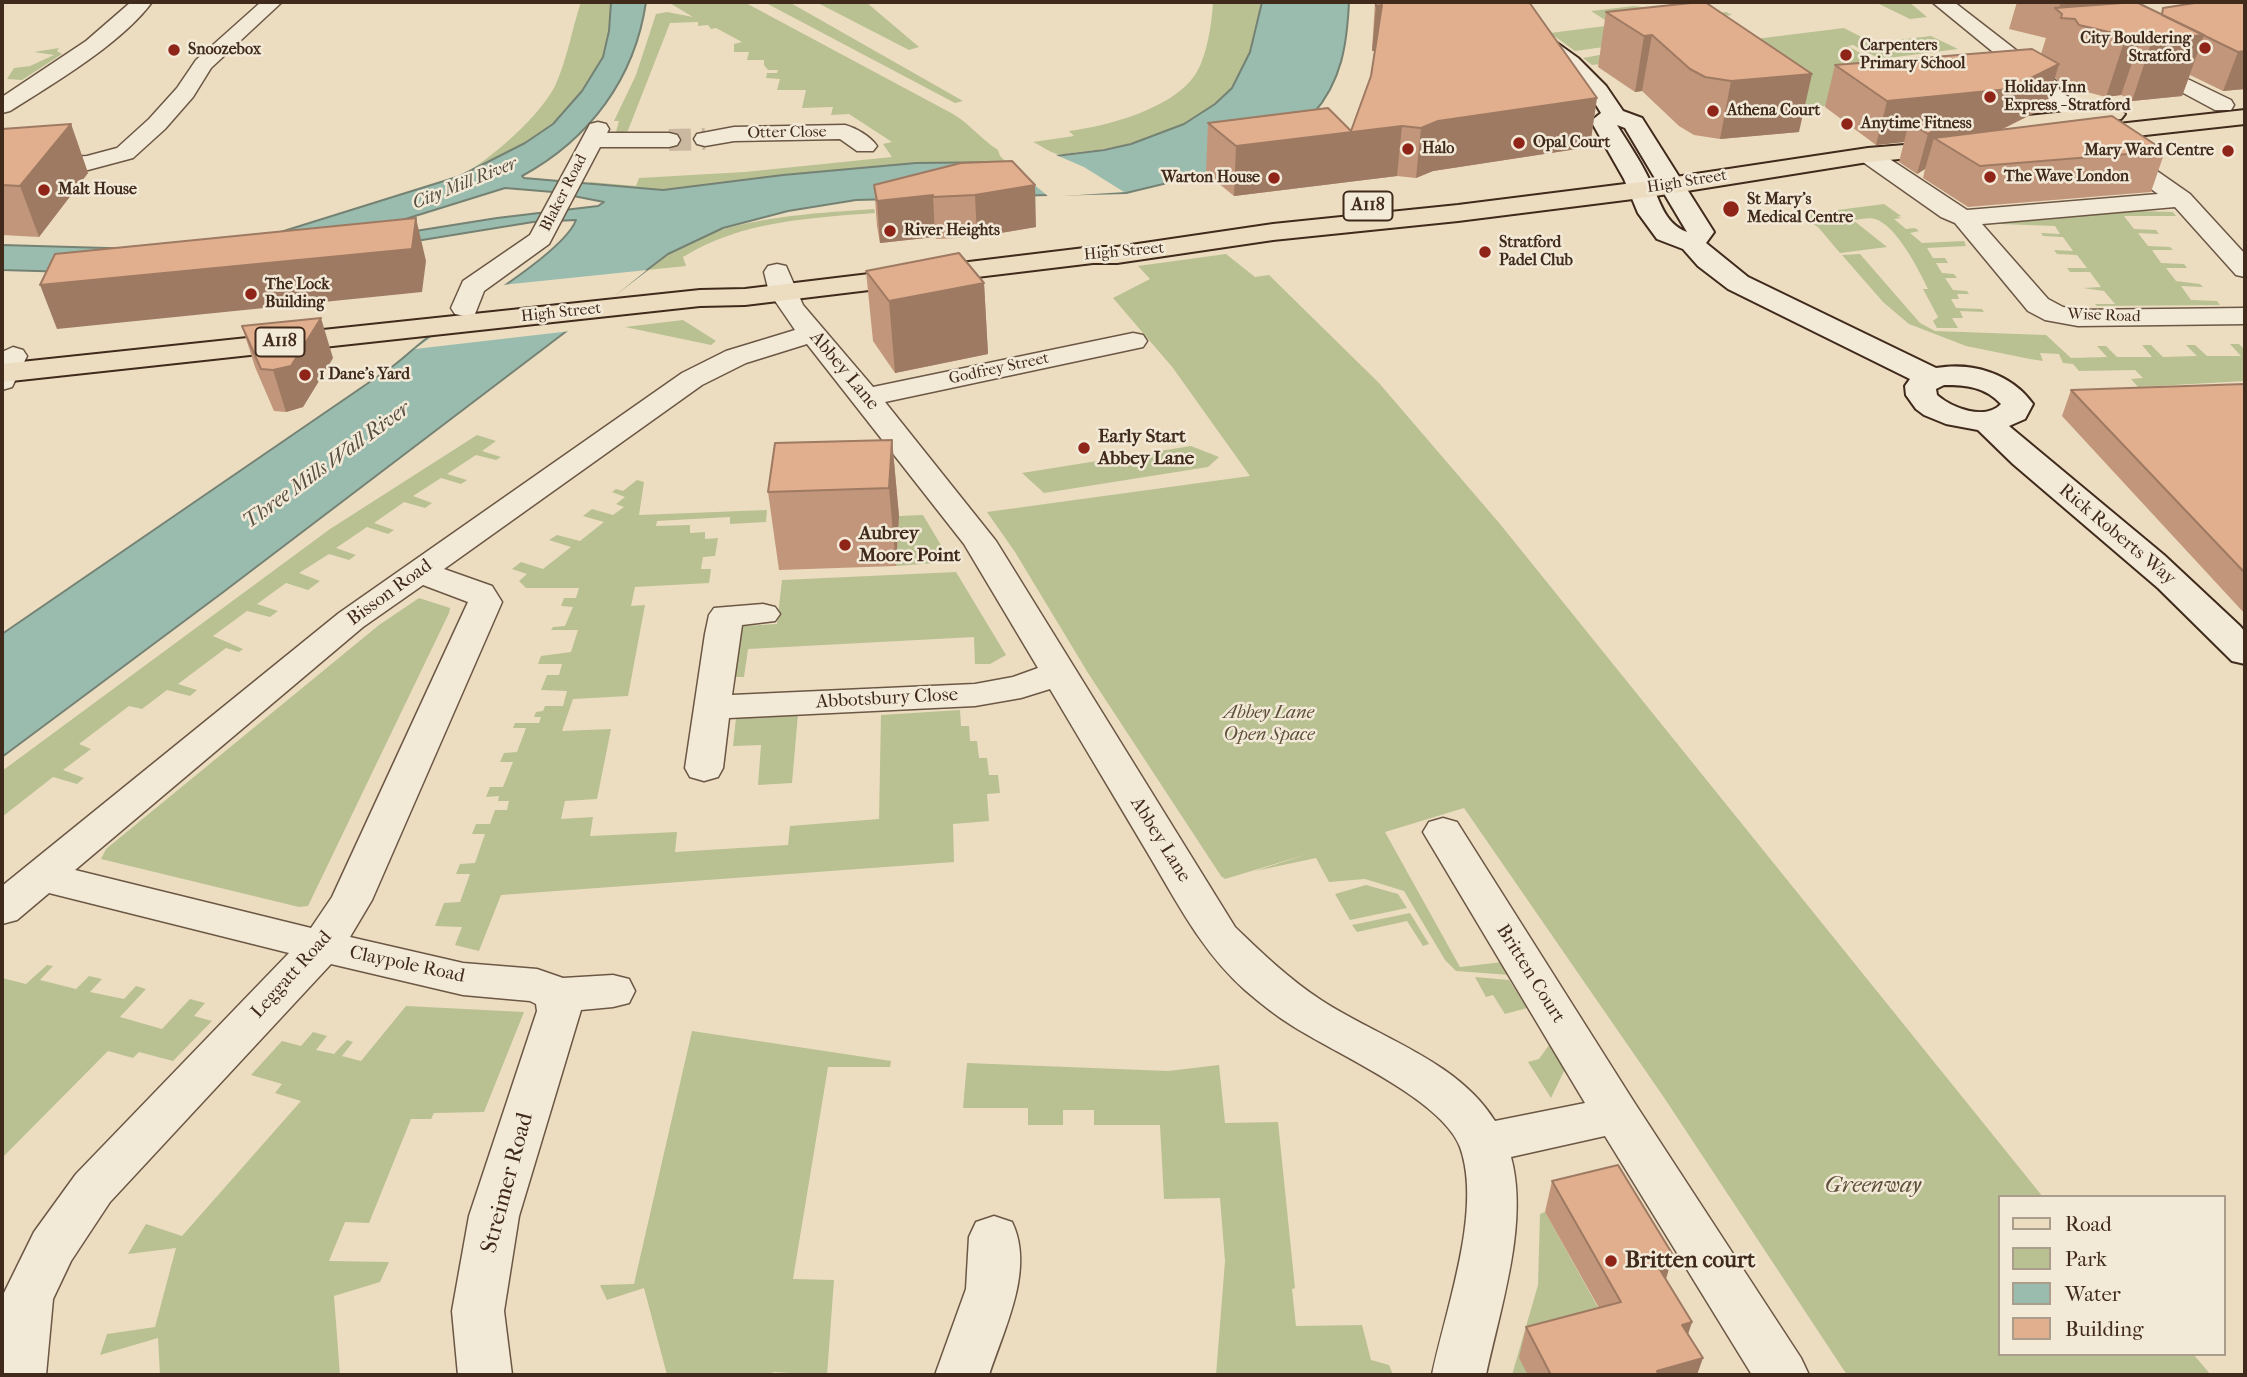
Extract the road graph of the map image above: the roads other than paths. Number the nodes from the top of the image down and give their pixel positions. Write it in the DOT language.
graph roads {
  1 [pos="142,2"];
  2 [pos="272,2"];
  3 [pos="1487,2"];
  4 [pos="1942,2"];
  5 [pos="2127,55"];
  6 [pos="2036,56"];
  7 [pos="2011,60"];
  8 [pos="2234,103"];
  9 [pos="2,106"];
  10 [pos="1615,116"];
  11 [pos="2245,117"];
  12 [pos="2105,124"];
  13 [pos="705,139"];
  14 [pos="668,140"];
  15 [pos="865,146"];
  16 [pos="1868,155"];
  17 [pos="2,169"];
  18 [pos="1667,174"];
  19 [pos="1637,179"];
  20 [pos="1526,186"];
  21 [pos="2181,199"];
  22 [pos="1964,218"];
  23 [pos="1692,243"];
  24 [pos="2243,263"];
  25 [pos="780,282"];
  26 [pos="461,313"];
  27 [pos="2245,316"];
  28 [pos="814,334"];
  29 [pos="1133,341"];
  30 [pos="5,368"];
  31 [pos="1932,378"];
  32 [pos="866,397"];
  33 [pos="1987,421"];
  34 [pos="419,572"];
  35 [pos="763,614"];
  36 [pos="2245,653"];
  37 [pos="1057,673"];
  38 [pos="714,707"];
  39 [pos="704,768"];
  40 [pos="1443,832"];
  41 [pos="40,876"];
  42 [pos="2,909"];
  43 [pos="322,946"];
  44 [pos="613,991"];
  45 [pos="558,995"];
  46 [pos="1616,1115"];
  47 [pos="1483,1143"];
  48 [pos="994,1237"];
  49 [pos="19,1375"];
  50 [pos="485,1375"];
  51 [pos="962,1375"];
  52 [pos="1459,1375"];
  53 [pos="1782,1375"];
  1 -- 9 [label="street"];
  2 -- 17 [label="street"];
  3 -- 10 [label="street"];
  4 -- 7 [label="street"];
  5 -- 8 [label="street"];
  6 -- 7 [label="street"];
  7 -- 12 [label="street"];
  8 -- 12 [label="main road, High Street / A118"];
  10 -- 18 [label="street"];
  10 -- 19 [label="street"];
  11 -- 12 [label="main road, High Street / A118"];
  12 -- 16 [label="main road, High Street / A118"];
  12 -- 18 [label="main road, High Street / A118"];
  12 -- 21 [label="street"];
  13 -- 15 [label="street, Otter Close"];
  14 -- 26 [label="street, Blaker Road"];
  16 -- 18 [label="main road, High Street / A118"];
  16 -- 22 [label="street, Wise Road"];
  18 -- 19 [label="main road, High Street / A118"];
  18 -- 23 [label="street"];
  19 -- 20 [label="main road, A118"];
  19 -- 20 [label="main road, High Street / A118"];
  19 -- 23 [label="street"];
  19 -- 25 [label="main road, High Street / A118"];
  20 -- 25 [label="main road, High Street / A118"];
  21 -- 22 [label="street"];
  21 -- 24 [label="street"];
  22 -- 27 [label="street, Wise Road"];
  23 -- 31 [label="street"];
  25 -- 26 [label="main road, High Street / A118"];
  25 -- 26 [label="main road, High Street / A118"];
  25 -- 28 [label="street, Abbey Lane"];
  26 -- 30 [label="main road, High Street / A118"];
  28 -- 32 [label="street, Abbey Lane"];
  28 -- 34 [label="street, Bisson Road"];
  29 -- 32 [label="street, Godfrey Street"];
  31 -- 33 [label="street"];
  31 -- 33 [label="street"];
  32 -- 37 [label="street, Abbey Lane"];
  33 -- 36 [label="street, Rick Roberts Way"];
  34 -- 41 [label="street, Bisson Road"];
  34 -- 43 [label="street, Leggatt Road"];
  35 -- 38 [label="street"];
  37 -- 38 [label="street, Abbotsbury Close"];
  37 -- 47 [label="street, Abbey Lane"];
  38 -- 39 [label="street"];
  40 -- 46 [label="street, Britten Court"];
  41 -- 42 [label="street, Bisson Road"];
  41 -- 43 [label="street, Claypole Road"];
  43 -- 45 [label="street, Claypole Road"];
  43 -- 49 [label="street, Leggatt Road"];
  44 -- 45 [label="street, Claypole Road"];
  45 -- 50 [label="street, Streimer Road"];
  46 -- 47 [label="street"];
  46 -- 53 [label="street, Britten Court"];
  47 -- 52 [label="street, Abbey Lane"];
  48 -- 51 [label="street"];
}
